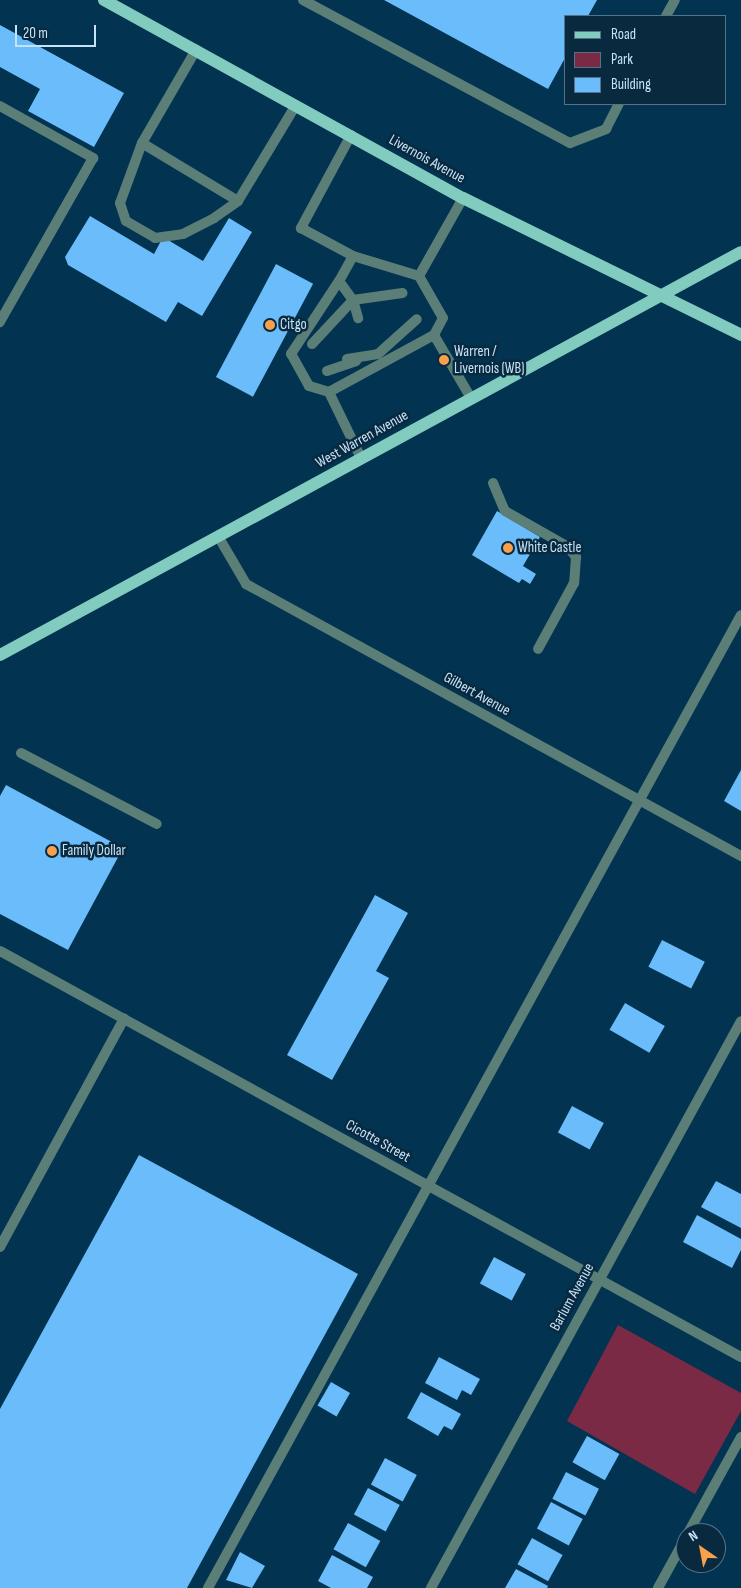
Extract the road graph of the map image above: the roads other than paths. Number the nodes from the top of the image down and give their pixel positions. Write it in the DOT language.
graph roads {
  1 [pos="104,0"];
  2 [pos="303,0"];
  3 [pos="675,0"];
  4 [pos="667,15"];
  5 [pos="196,50"];
  6 [pos="296,105"];
  7 [pos="618,105"];
  8 [pos="0,106"];
  9 [pos="351,135"];
  10 [pos="142,143"];
  11 [pos="463,198"];
  12 [pos="238,201"];
  13 [pos="741,252"];
  14 [pos="354,256"];
  15 [pos="419,276"];
  16 [pos="339,281"];
  17 [pos="403,293"];
  18 [pos="660,295"];
  19 [pos="353,300"];
  20 [pos="384,304"];
  21 [pos="358,318"];
  22 [pos="417,319"];
  23 [pos="0,322"];
  24 [pos="399,329"];
  25 [pos="331,332"];
  26 [pos="434,335"];
  27 [pos="741,335"];
  28 [pos="312,344"];
  29 [pos="378,354"];
  30 [pos="347,359"];
  31 [pos="327,370"];
  32 [pos="329,392"];
  33 [pos="471,398"];
  34 [pos="361,458"];
  35 [pos="493,483"];
  36 [pos="218,536"];
  37 [pos="741,615"];
  38 [pos="538,649"];
  39 [pos="0,655"];
  40 [pos="21,753"];
  41 [pos="642,801"];
  42 [pos="157,824"];
  43 [pos="741,856"];
  44 [pos="0,951"];
  45 [pos="124,1019"];
  46 [pos="741,1021"];
  47 [pos="428,1186"];
  48 [pos="0,1247"];
  49 [pos="599,1279"];
  50 [pos="741,1357"];
  51 [pos="741,1436"];
  52 [pos="693,1523"];
  53 [pos="676,1555"];
  54 [pos="208,1588"];
  55 [pos="431,1588"];
  56 [pos="658,1588"];
  1 -- 5 [label="main road, Livernois Avenue"];
  2 -- 7 [label="street"];
  3 -- 4 [label="street"];
  5 -- 6 [label="main road, Livernois Avenue"];
  5 -- 10 [label="street"];
  6 -- 9 [label="main road, Livernois Avenue"];
  6 -- 12 [label="street"];
  8 -- 23 [label="street"];
  9 -- 11 [label="main road, Livernois Avenue"];
  9 -- 14 [label="street"];
  10 -- 12 [label="street"];
  10 -- 12 [label="street"];
  11 -- 15 [label="street"];
  11 -- 18 [label="main road, Livernois Avenue"];
  13 -- 18 [label="main road, West Warren Avenue"];
  14 -- 15 [label="street"];
  14 -- 16 [label="street"];
  15 -- 26 [label="street"];
  16 -- 19 [label="street"];
  16 -- 32 [label="street"];
  17 -- 19 [label="street"];
  18 -- 27 [label="main road, Livernois Avenue"];
  18 -- 33 [label="main road, West Warren Avenue"];
  19 -- 20 [label="street"];
  19 -- 21 [label="street"];
  19 -- 25 [label="street"];
  19 -- 28 [label="street"];
  22 -- 29 [label="street"];
  24 -- 29 [label="street"];
  26 -- 29 [label="street"];
  26 -- 33 [label="street"];
  29 -- 30 [label="street"];
  29 -- 31 [label="street"];
  29 -- 32 [label="street"];
  32 -- 34 [label="street"];
  33 -- 34 [label="main road, West Warren Avenue"];
  34 -- 36 [label="main road, West Warren Avenue"];
  35 -- 38 [label="street"];
  36 -- 39 [label="main road, West Warren Avenue"];
  36 -- 41 [label="street, Gilbert Avenue"];
  37 -- 41 [label="street"];
  40 -- 42 [label="street"];
  41 -- 43 [label="street, Gilbert Avenue"];
  41 -- 47 [label="street"];
  44 -- 45 [label="street, Cicotte Street"];
  45 -- 47 [label="street, Cicotte Street"];
  45 -- 48 [label="street"];
  46 -- 49 [label="street, Barlum Avenue"];
  47 -- 49 [label="street, Cicotte Street"];
  47 -- 54 [label="street"];
  49 -- 50 [label="street, Cicotte Street"];
  49 -- 55 [label="street, Barlum Avenue"];
  51 -- 52 [label="street"];
  53 -- 56 [label="street"];
}
